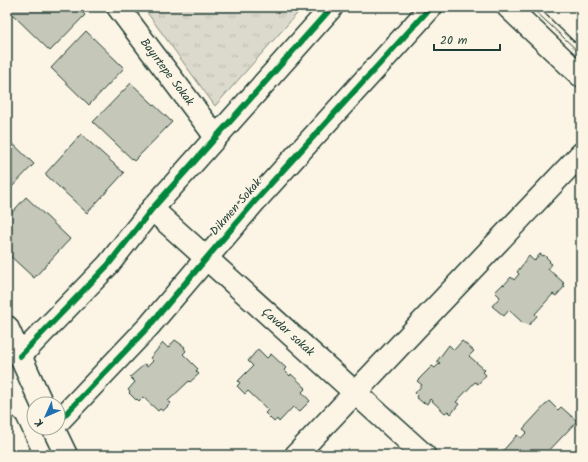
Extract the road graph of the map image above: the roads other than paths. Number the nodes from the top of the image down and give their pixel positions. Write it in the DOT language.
graph roads {
  1 [pos="118,7"];
  2 [pos="332,7"];
  3 [pos="431,7"];
  4 [pos="508,7"];
  5 [pos="555,7"];
  6 [pos="581,32"];
  7 [pos="581,76"];
  8 [pos="216,137"];
  9 [pos="581,154"];
  10 [pos="152,209"];
  11 [pos="206,258"];
  12 [pos="7,328"];
  13 [pos="20,356"];
  14 [pos="356,392"];
  15 [pos="38,396"];
  16 [pos="66,414"];
  17 [pos="7,427"];
  18 [pos="57,436"];
  19 [pos="20,455"];
  20 [pos="66,455"];
  21 [pos="296,455"];
  22 [pos="424,455"];
  1 -- 8 [label="street, Bayırtepe Sokak"];
  2 -- 8 [label="street"];
  3 -- 11 [label="street, Dikmen Sokak"];
  4 -- 7 [label="street"];
  5 -- 6 [label="street"];
  8 -- 10 [label="street"];
  9 -- 14 [label="street"];
  10 -- 11 [label="street, Çavdar sokak"];
  10 -- 13 [label="street"];
  11 -- 14 [label="street, Çavdar sokak"];
  11 -- 16 [label="street, Dikmen Sokak"];
  12 -- 13 [label="street"];
  13 -- 15 [label="street"];
  14 -- 21 [label="street"];
  14 -- 22 [label="street, Çavdar sokak"];
  17 -- 19 [label="street"];
  18 -- 20 [label="street"];
}
